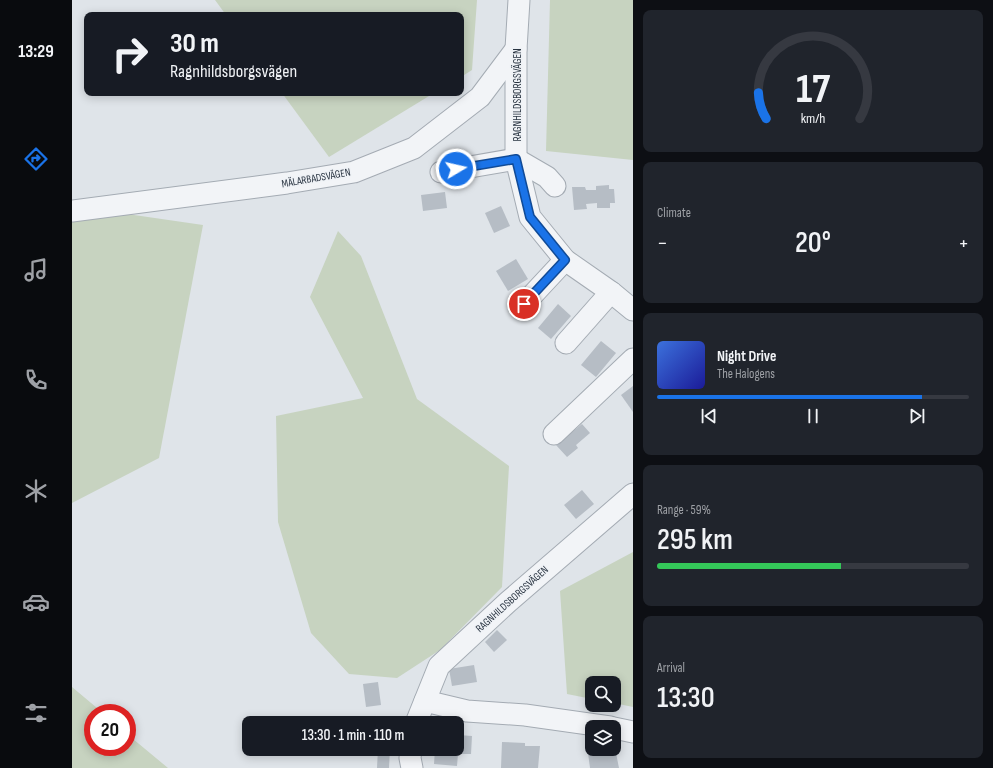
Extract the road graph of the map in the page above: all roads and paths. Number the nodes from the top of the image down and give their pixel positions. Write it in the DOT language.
graph roads {
  1 [pos="519,0"];
  2 [pos="516,49"];
  3 [pos="516,159"];
  4 [pos="441,172"];
  5 [pos="555,186"];
  6 [pos="72,211"];
  7 [pos="565,260"];
  8 [pos="611,292"];
  9 [pos="524,304"];
  10 [pos="633,310"];
  11 [pos="566,343"];
  12 [pos="633,359"];
  13 [pos="554,434"];
  14 [pos="633,494"];
  15 [pos="425,701"];
  16 [pos="419,716"];
  17 [pos="585,723"];
  18 [pos="621,729"];
  19 [pos="633,732"];
  20 [pos="410,756"];
  21 [pos="412,768"];
  1 -- 2 [label="street, RAGNHILDSBORGSVÄGEN"];
  2 -- 3 [label="street, RAGNHILDSBORGSVÄGEN"];
  2 -- 6 [label="street, MÄLARBADSVÄGEN"];
  3 -- 4 [label="street"];
  3 -- 5 [label="street"];
  3 -- 7 [label="street, RAGNHILDSBORGSVÄGEN"];
  7 -- 8 [label="street, RAGNHILDSBORGSVÄGEN"];
  7 -- 9 [label="street"];
  8 -- 10 [label="street, RAGNHILDSBORGSVÄGEN"];
  8 -- 11 [label="street"];
  12 -- 13 [label="street"];
  14 -- 15 [label="street, RAGNHILDSBORGSVÄGEN"];
  15 -- 16 [label="street, RAGNHILDSBORGSVÄGEN"];
  15 -- 17 [label="street"];
  18 -- 19 [label="street"];
  20 -- 21 [label="street"];
}
